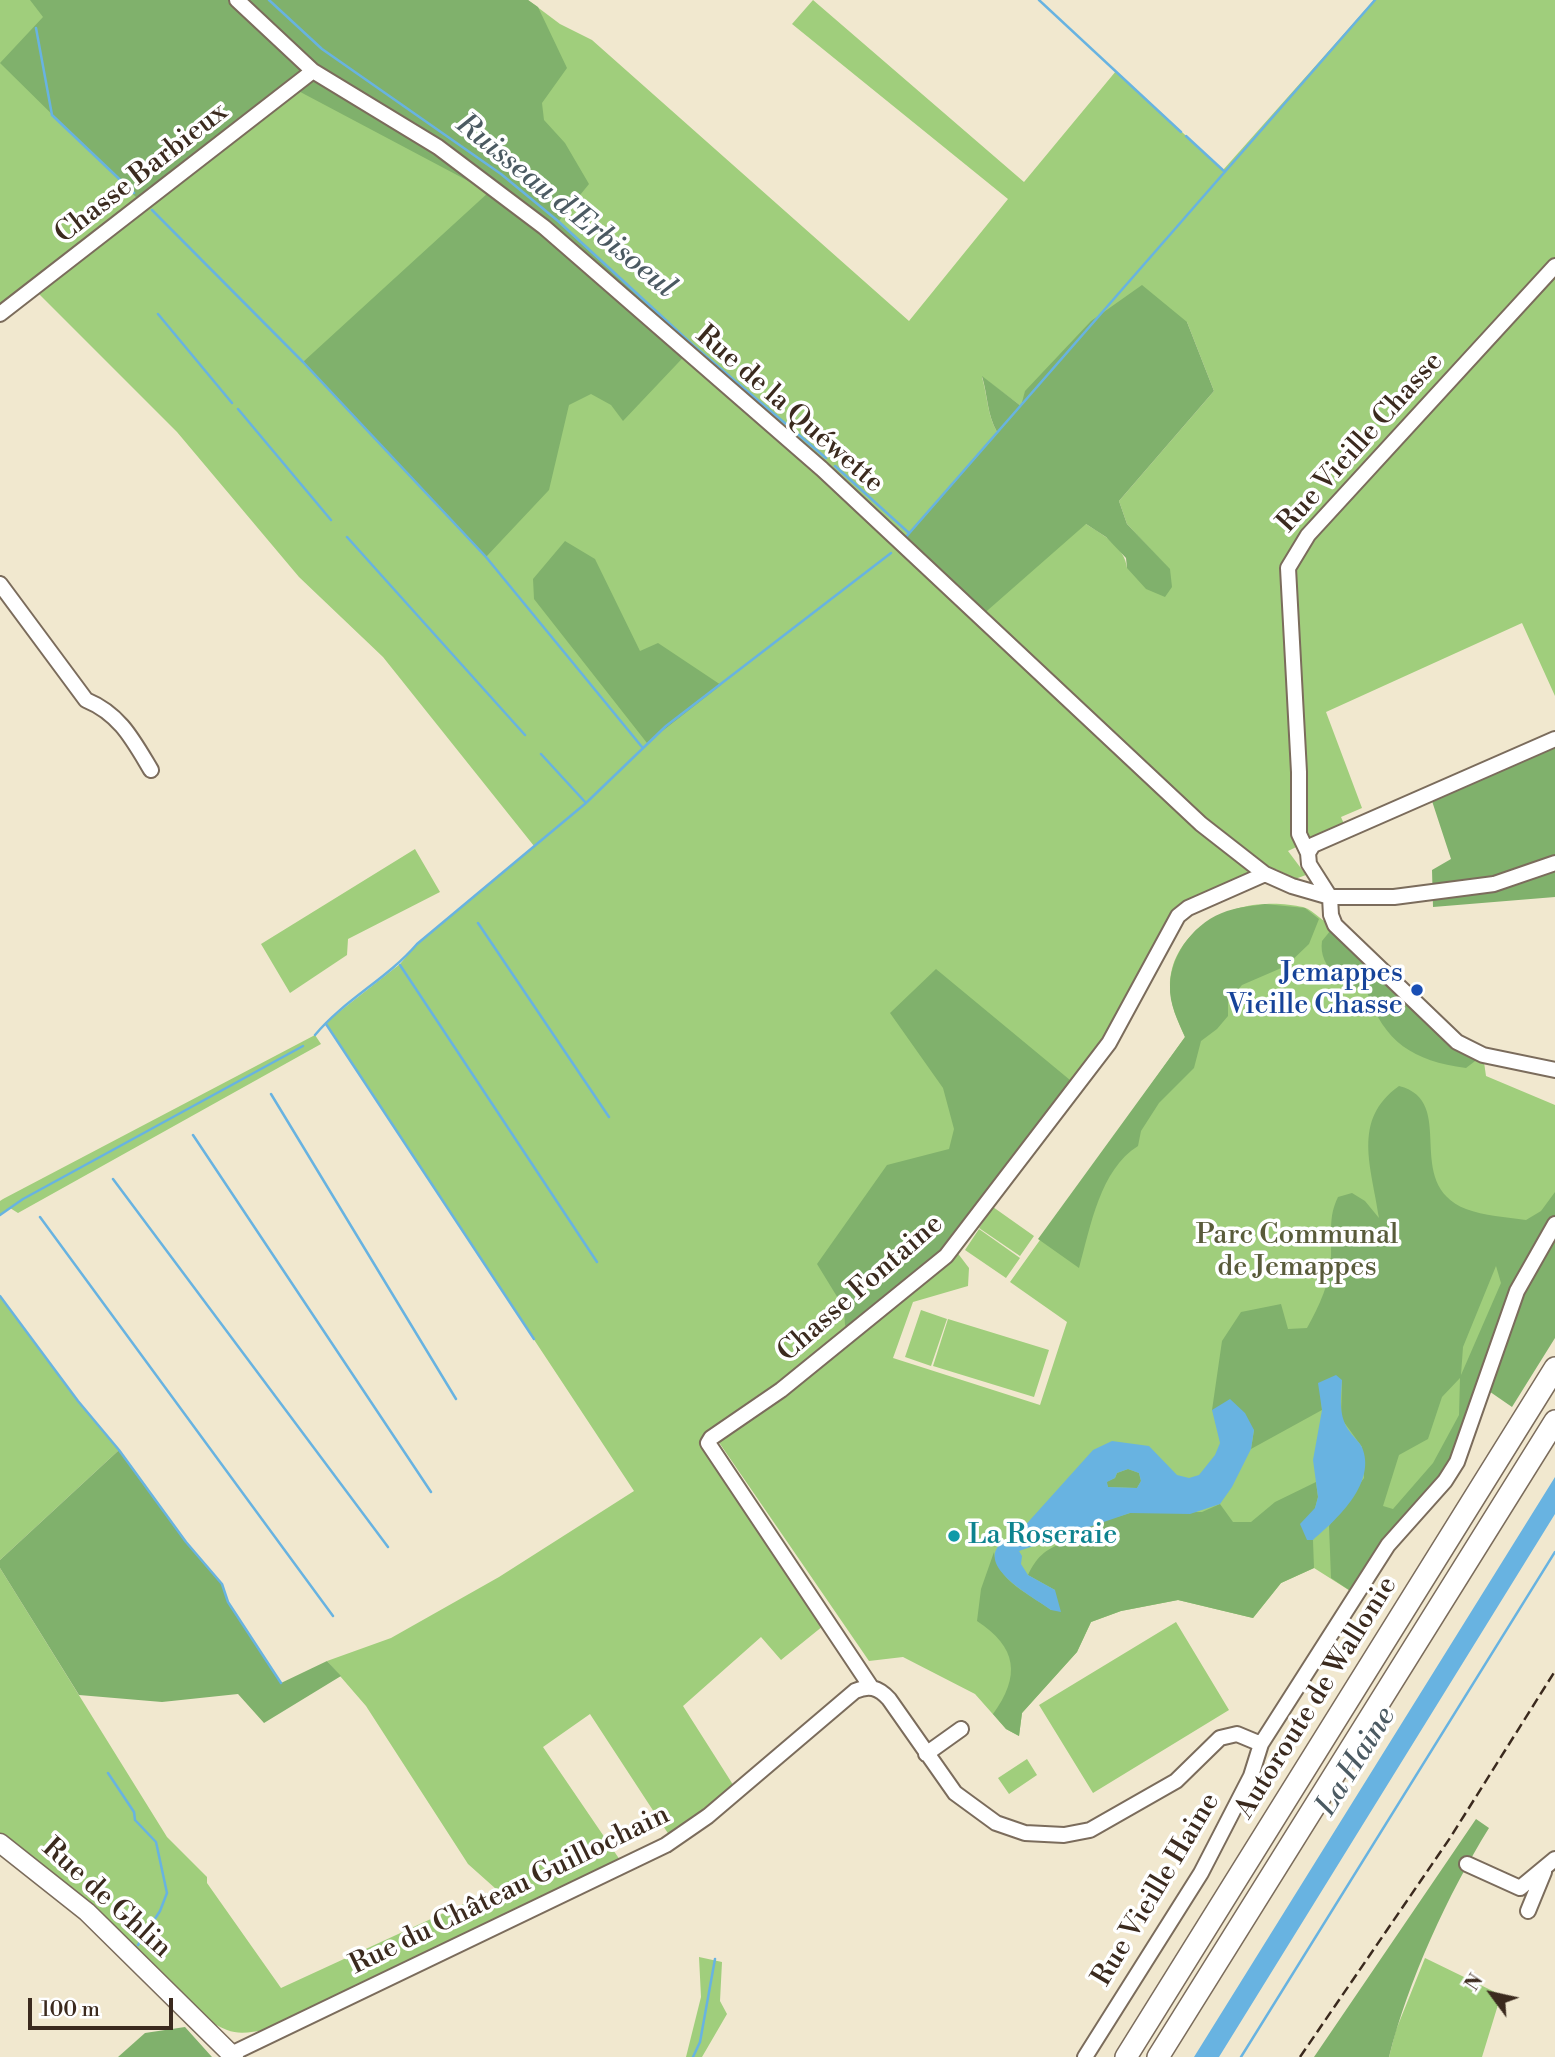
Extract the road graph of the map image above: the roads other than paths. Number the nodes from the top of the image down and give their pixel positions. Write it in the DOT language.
graph roads {
  1 [pos="237,0"];
  2 [pos="313,71"];
  3 [pos="1555,266"];
  4 [pos="0,314"];
  5 [pos="0,584"];
  6 [pos="1555,739"];
  7 [pos="151,770"];
  8 [pos="1308,853"];
  9 [pos="1555,863"];
  10 [pos="1265,874"];
  11 [pos="1330,897"];
  12 [pos="1555,1070"];
  13 [pos="1555,1224"];
  14 [pos="1555,1368"];
  15 [pos="1555,1421"];
  16 [pos="871,1687"];
  17 [pos="961,1729"];
  18 [pos="1261,1744"];
  19 [pos="926,1754"];
  20 [pos="0,1843"];
  21 [pos="1555,1859"];
  22 [pos="1467,1864"];
  23 [pos="1544,1870"];
  24 [pos="1528,1911"];
  25 [pos="233,2055"];
  26 [pos="1085,2057"];
  27 [pos="1126,2057"];
  28 [pos="1158,2057"];
  1 -- 2 [label="street, Rue de la Quéwette"];
  2 -- 4 [label="street, Chasse Barbieux"];
  2 -- 10 [label="street, Rue de la Quéwette"];
  3 -- 8 [label="street, Rue Vieille Chasse"];
  5 -- 7 [label="street"];
  6 -- 8 [label="street"];
  8 -- 11 [label="street, Rue Vieille Chasse"];
  9 -- 11 [label="street, Rue de la Quéwette"];
  10 -- 11 [label="street, Rue de la Quéwette"];
  10 -- 16 [label="street, Chasse Fontaine"];
  11 -- 12 [label="street, Rue Vieille Chasse"];
  13 -- 18 [label="street, Rue Vieille Haine"];
  14 -- 27 [label="highway, Autoroute de Wallonie"];
  15 -- 28 [label="highway, Autoroute de Wallonie"];
  16 -- 19 [label="street"];
  16 -- 25 [label="street, Rue du Château Guillochain"];
  17 -- 19 [label="street"];
  18 -- 19 [label="street"];
  18 -- 26 [label="street, Rue Vieille Haine"];
  20 -- 25 [label="main road, Rue de Ghlin"];
  21 -- 23 [label="street"];
  22 -- 23 [label="street"];
  23 -- 24 [label="street"];
}
